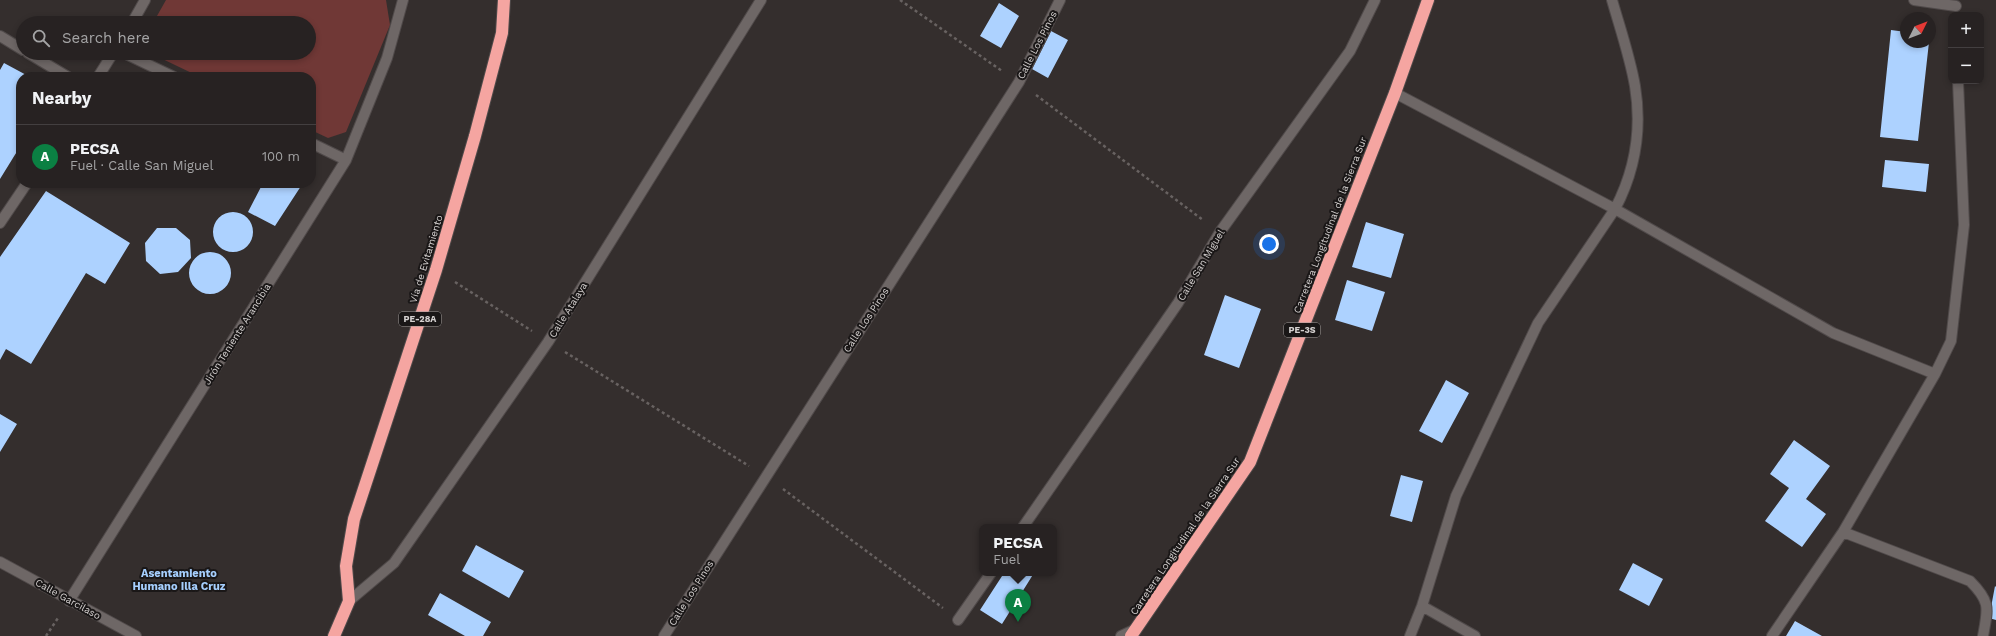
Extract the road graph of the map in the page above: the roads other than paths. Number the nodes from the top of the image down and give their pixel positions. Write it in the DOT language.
graph roads {
  1 [pos="145,0"];
  2 [pos="403,0"];
  3 [pos="504,0"];
  4 [pos="761,0"];
  5 [pos="1060,0"];
  6 [pos="1375,0"];
  7 [pos="1428,0"];
  8 [pos="1612,0"];
  9 [pos="1914,0"];
  10 [pos="1956,7"];
  11 [pos="136,16"];
  12 [pos="0,36"];
  13 [pos="16,46"];
  14 [pos="40,60"];
  15 [pos="109,60"];
  16 [pos="139,60"];
  17 [pos="60,72"];
  18 [pos="101,72"];
  19 [pos="164,72"];
  20 [pos="1958,84"];
  21 [pos="1395,93"];
  22 [pos="316,146"];
  23 [pos="346,160"];
  24 [pos="24,188"];
  25 [pos="1615,209"];
  26 [pos="0,223"];
  27 [pos="1935,374"];
  28 [pos="1025,524"];
  29 [pos="1843,532"];
  30 [pos="0,562"];
  31 [pos="989,576"];
  32 [pos="69,601"];
  33 [pos="349,601"];
  34 [pos="1422,606"];
  35 [pos="958,620"];
  36 [pos="1133,633"];
  37 [pos="136,636"];
  38 [pos="334,636"];
  39 [pos="664,636"];
  40 [pos="1121,636"];
  41 [pos="1410,636"];
  42 [pos="1475,636"];
  43 [pos="1772,636"];
  44 [pos="1983,636"];
  1 -- 11 [label="street"];
  2 -- 23 [label="street, Jirón Teniente Arancibia"];
  3 -- 33 [label="highway, Vía de Evitamiento / PE-28A"];
  4 -- 33 [label="street, Calle Atalaya"];
  5 -- 39 [label="street, Calle Los Pinos"];
  6 -- 28 [label="street, Calle San Miguel"];
  7 -- 21 [label="highway, Carretera Longitudinal de la Sierra Sur / PE-3S"];
  8 -- 25 [label="street"];
  9 -- 10 [label="street"];
  12 -- 13 [label="street"];
  14 -- 17 [label="street"];
  15 -- 18 [label="street"];
  16 -- 19 [label="street"];
  20 -- 27 [label="street"];
  21 -- 25 [label="street"];
  21 -- 36 [label="highway, Carretera Longitudinal de la Sierra Sur / PE-3S"];
  22 -- 23 [label="street"];
  23 -- 32 [label="street, Jirón Teniente Arancibia"];
  24 -- 26 [label="street"];
  25 -- 27 [label="street"];
  25 -- 34 [label="street"];
  27 -- 29 [label="street"];
  29 -- 43 [label="street"];
  29 -- 44 [label="street"];
  30 -- 32 [label="street, Calle Garcilaso"];
  31 -- 35 [label="street"];
  32 -- 37 [label="street, Calle Garcilaso"];
  33 -- 38 [label="highway, Vía de Evitamiento / PE-28A"];
  34 -- 41 [label="street"];
  34 -- 42 [label="street"];
  36 -- 40 [label="street"];
}
